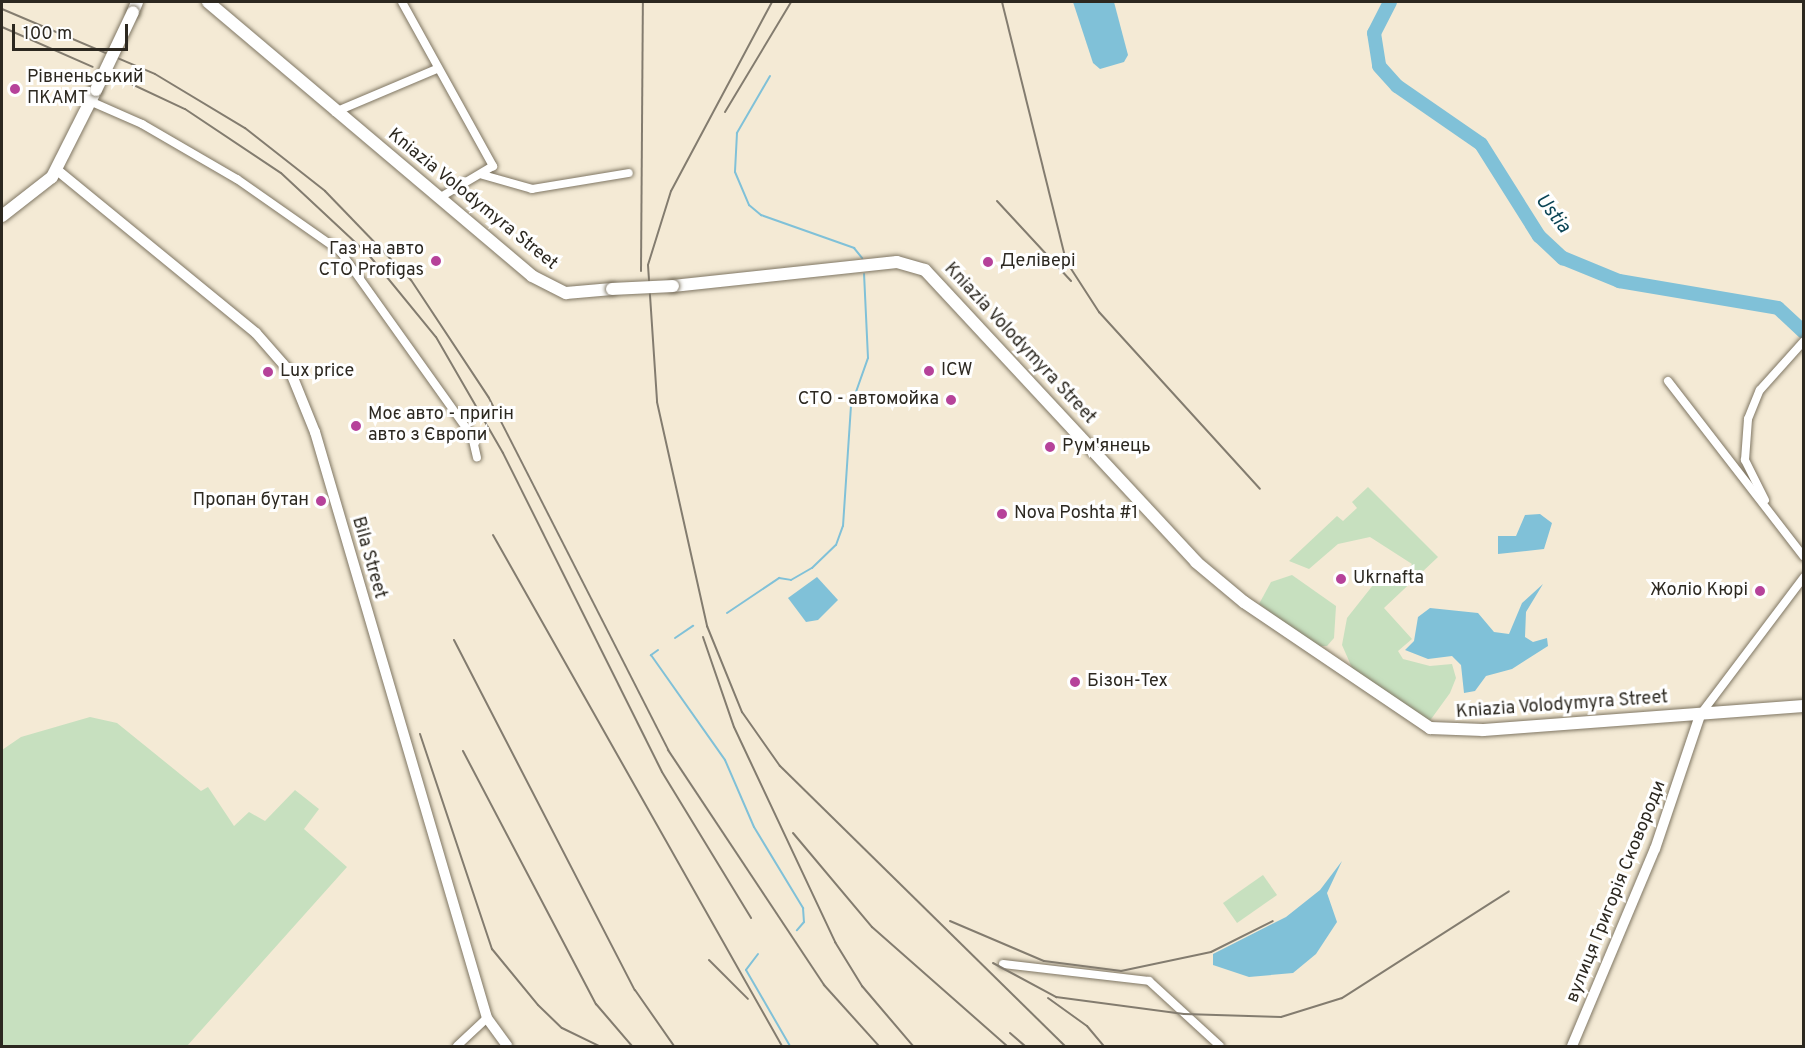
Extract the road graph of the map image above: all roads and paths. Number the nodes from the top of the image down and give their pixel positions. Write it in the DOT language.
graph roads {
  1 [pos="208,2"];
  2 [pos="402,2"];
  3 [pos="135,7"];
  4 [pos="437,69"];
  5 [pos="94,96"];
  6 [pos="335,112"];
  7 [pos="57,170"];
  8 [pos="629,173"];
  9 [pos="483,175"];
  10 [pos="439,198"];
  11 [pos="2,216"];
  12 [pos="1803,341"];
  13 [pos="1668,381"];
  14 [pos="477,457"];
  15 [pos="1769,508"];
  16 [pos="1803,557"];
  17 [pos="1803,577"];
  18 [pos="1803,706"];
  19 [pos="1700,714"];
  20 [pos="1003,964"];
  21 [pos="487,1018"];
  22 [pos="457,1047"];
  23 [pos="507,1047"];
  24 [pos="1220,1047"];
  25 [pos="1572,1047"];
  1 -- 6 [label="main road, Kniazia Volodymyra Street"];
  2 -- 4 [label="street"];
  3 -- 5 [label="main road, bridge"];
  4 -- 6 [label="street"];
  4 -- 9 [label="street"];
  5 -- 7 [label="main road"];
  5 -- 14 [label="street"];
  6 -- 10 [label="main road, Kniazia Volodymyra Street"];
  7 -- 11 [label="main road"];
  7 -- 21 [label="street, Bila Street"];
  8 -- 9 [label="street"];
  9 -- 10 [label="street"];
  10 -- 19 [label="main road, Kniazia Volodymyra Street, bridge"];
  12 -- 15 [label="street"];
  13 -- 15 [label="street"];
  15 -- 16 [label="street"];
  17 -- 19 [label="street"];
  18 -- 19 [label="main road, Kniazia Volodymyra Street"];
  19 -- 25 [label="street, вулиця Григорія Сковороди"];
  20 -- 24 [label="street"];
  21 -- 22 [label="street"];
  21 -- 23 [label="street, Bila Street"];
}
